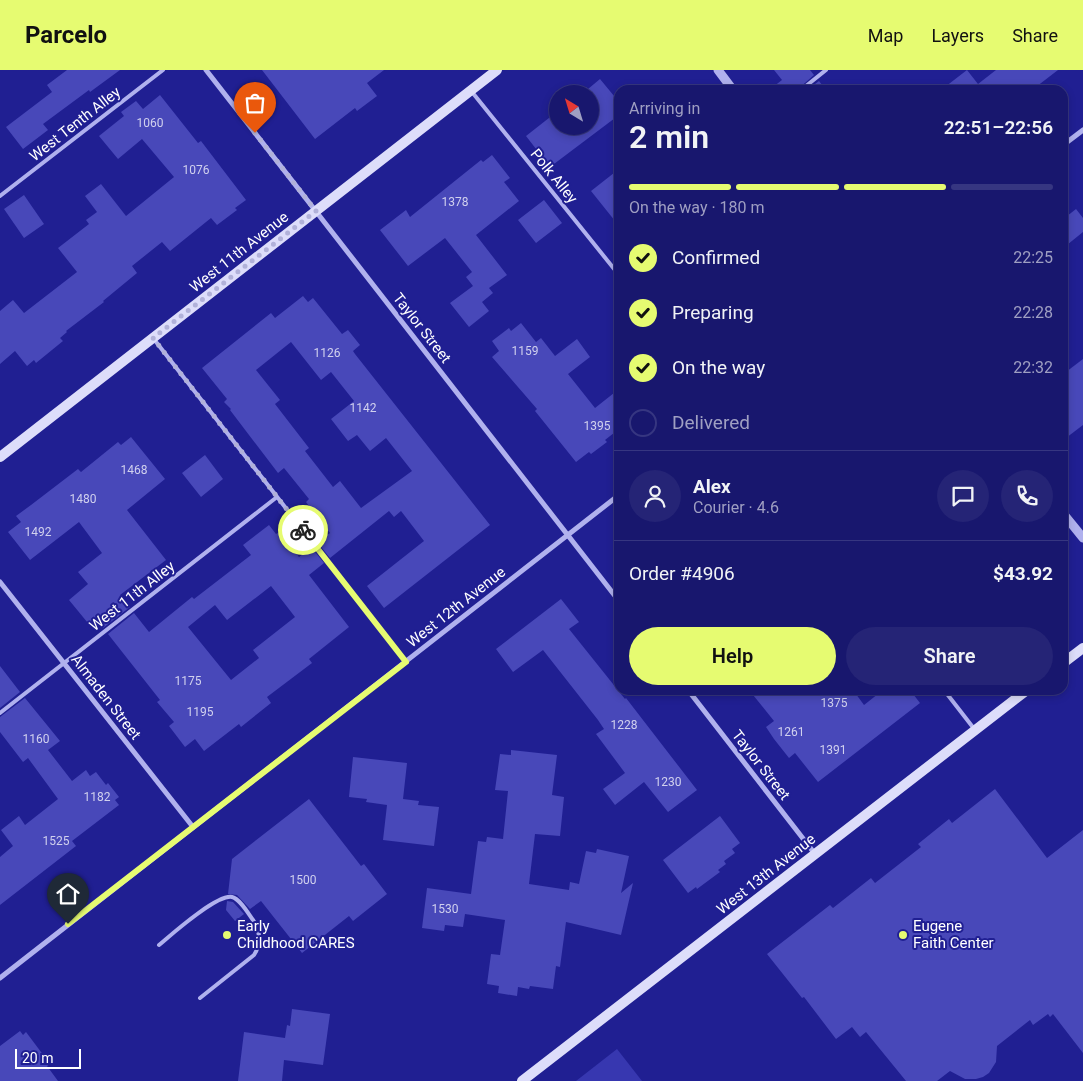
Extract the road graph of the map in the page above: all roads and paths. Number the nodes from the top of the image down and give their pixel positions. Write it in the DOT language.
graph roads {
  1 [pos="163,70"];
  2 [pos="206,70"];
  3 [pos="497,70"];
  4 [pos="718,70"];
  5 [pos="826,70"];
  6 [pos="729,85"];
  7 [pos="807,85"];
  8 [pos="471,90"];
  9 [pos="1083,130"];
  10 [pos="1068,141"];
  11 [pos="0,196"];
  12 [pos="316,211"];
  13 [pos="614,270"];
  14 [pos="153,338"];
  15 [pos="0,457"];
  16 [pos="277,498"];
  17 [pos="614,499"];
  18 [pos="1068,519"];
  19 [pos="568,536"];
  20 [pos="1083,538"];
  21 [pos="0,582"];
  22 [pos="614,595"];
  23 [pos="1083,648"];
  24 [pos="1068,659"];
  25 [pos="406,662"];
  26 [pos="64,663"];
  27 [pos="692,695"];
  28 [pos="948,695"];
  29 [pos="1021,695"];
  30 [pos="0,713"];
  31 [pos="974,730"];
  32 [pos="193,827"];
  33 [pos="815,854"];
  34 [pos="159,945"];
  35 [pos="0,978"];
  36 [pos="200,998"];
  37 [pos="522,1081"];
  1 -- 11 [label="lane, West Tenth Alley"];
  2 -- 12 [label="street, Taylor Street"];
  3 -- 8 [label="main road, West 11th Avenue"];
  4 -- 6 [label="street"];
  5 -- 7 [label="lane"];
  8 -- 12 [label="main road, West 11th Avenue"];
  8 -- 13 [label="lane, Polk Alley"];
  9 -- 10 [label="street"];
  12 -- 14 [label="main road, West 11th Avenue"];
  12 -- 19 [label="street, Taylor Street"];
  14 -- 15 [label="main road, West 11th Avenue"];
  14 -- 16 [label="lane"];
  16 -- 25 [label="lane"];
  16 -- 26 [label="lane, West 11th Alley"];
  17 -- 19 [label="street, West 12th Avenue"];
  18 -- 20 [label="street"];
  19 -- 22 [label="street, Taylor Street"];
  19 -- 25 [label="street, West 12th Avenue"];
  21 -- 26 [label="street, Almaden Street"];
  23 -- 24 [label="main road"];
  25 -- 32 [label="street, West 12th Avenue"];
  26 -- 30 [label="lane, West 11th Alley"];
  26 -- 32 [label="street, Almaden Street"];
  27 -- 33 [label="street, Taylor Street"];
  28 -- 31 [label="lane"];
  29 -- 31 [label="main road, West 13th Avenue"];
  31 -- 33 [label="main road, West 13th Avenue"];
  32 -- 35 [label="street, West 12th Avenue"];
  33 -- 37 [label="main road, West 13th Avenue"];
  34 -- 36 [label="lane"];
}
